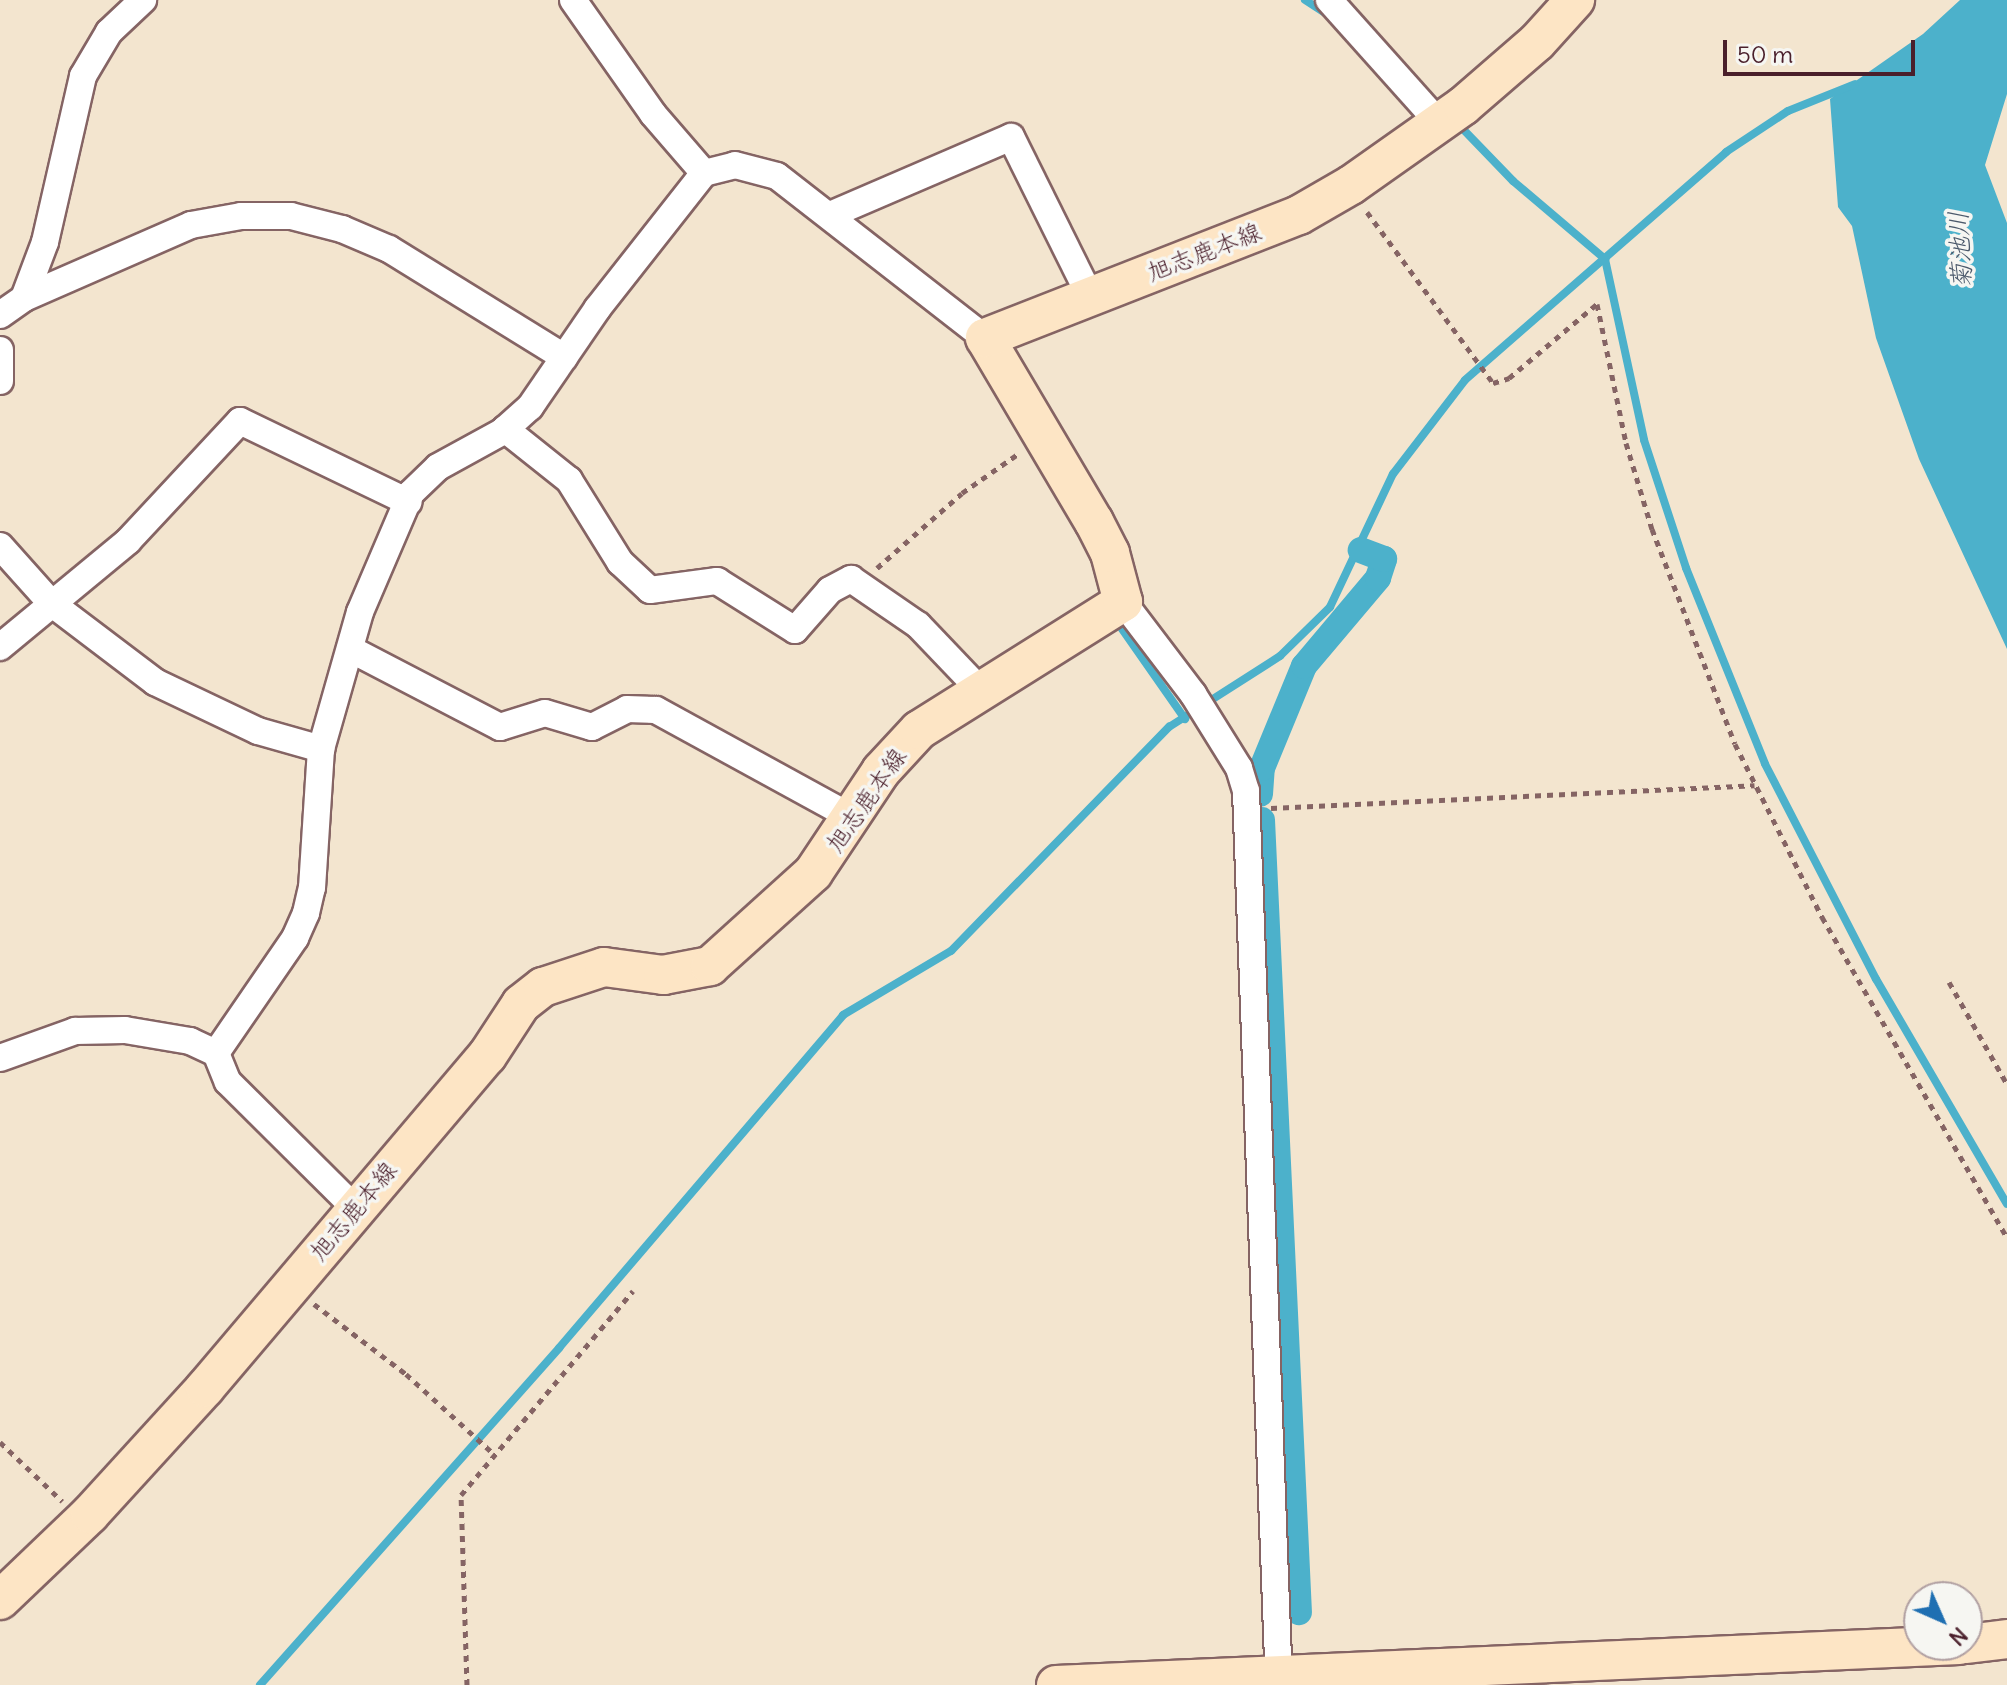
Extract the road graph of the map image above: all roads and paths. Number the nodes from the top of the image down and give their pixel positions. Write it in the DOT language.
graph roads {
  1 [pos="143,0"];
  2 [pos="573,0"];
  3 [pos="1329,0"];
  4 [pos="1575,0"];
  5 [pos="1439,123"];
  6 [pos="704,173"];
  7 [pos="1351,185"];
  8 [pos="830,215"];
  9 [pos="1090,296"];
  10 [pos="24,298"];
  11 [pos="0,315"];
  12 [pos="985,338"];
  13 [pos="0,350"];
  14 [pos="564,357"];
  15 [pos="0,381"];
  16 [pos="505,429"];
  17 [pos="1042,438"];
  18 [pos="408,502"];
  19 [pos="0,546"];
  20 [pos="863,584"];
  21 [pos="1123,602"];
  22 [pos="51,603"];
  23 [pos="0,647"];
  24 [pos="350,649"];
  25 [pos="982,692"];
  26 [pos="321,749"];
  27 [pos="1754,785"];
  28 [pos="1247,809"];
  29 [pos="853,818"];
  30 [pos="1949,982"];
  31 [pos="216,1053"];
  32 [pos="0,1058"];
  33 [pos="2007,1084"];
  34 [pos="354,1207"];
  35 [pos="2007,1238"];
  36 [pos="290,1286"];
  37 [pos="633,1291"];
  38 [pos="0,1442"];
  39 [pos="494,1454"];
  40 [pos="82,1521"];
  41 [pos="0,1600"];
  42 [pos="2007,1639"];
  43 [pos="1983,1642"];
  44 [pos="1903,1648"];
  45 [pos="1279,1680"];
  46 [pos="467,1685"];
  47 [pos="1056,1685"];
  1 -- 10 [label="street"];
  2 -- 6 [label="street"];
  3 -- 5 [label="street"];
  4 -- 5 [label="main road, 旭志鹿本線"];
  5 -- 7 [label="main road, 旭志鹿本線"];
  6 -- 8 [label="street"];
  6 -- 14 [label="street"];
  7 -- 9 [label="main road, 旭志鹿本線"];
  7 -- 27 [label="path"];
  8 -- 9 [label="street"];
  8 -- 12 [label="street"];
  9 -- 12 [label="main road, 旭志鹿本線"];
  10 -- 11 [label="street"];
  10 -- 14 [label="street"];
  12 -- 17 [label="main road"];
  13 -- 15 [label="street"];
  14 -- 16 [label="street"];
  16 -- 18 [label="street"];
  16 -- 20 [label="street"];
  17 -- 20 [label="path"];
  17 -- 21 [label="main road"];
  18 -- 22 [label="street"];
  18 -- 24 [label="street"];
  19 -- 22 [label="street"];
  20 -- 25 [label="street"];
  21 -- 25 [label="main road, 旭志鹿本線"];
  21 -- 28 [label="street"];
  22 -- 23 [label="street"];
  22 -- 26 [label="street"];
  24 -- 26 [label="street"];
  24 -- 29 [label="street"];
  25 -- 29 [label="main road, 旭志鹿本線"];
  26 -- 31 [label="street"];
  27 -- 28 [label="path"];
  27 -- 35 [label="path"];
  28 -- 45 [label="street"];
  29 -- 34 [label="main road, 旭志鹿本線"];
  30 -- 33 [label="path"];
  31 -- 32 [label="street"];
  31 -- 34 [label="street"];
  34 -- 36 [label="main road, 旭志鹿本線"];
  36 -- 39 [label="path"];
  36 -- 40 [label="main road, 旭志鹿本線"];
  37 -- 39 [label="path"];
  38 -- 40 [label="path"];
  39 -- 46 [label="path"];
  40 -- 41 [label="main road, 旭志鹿本線"];
  42 -- 43 [label="main road"];
  44 -- 45 [label="main road"];
  45 -- 47 [label="main road"];
}
